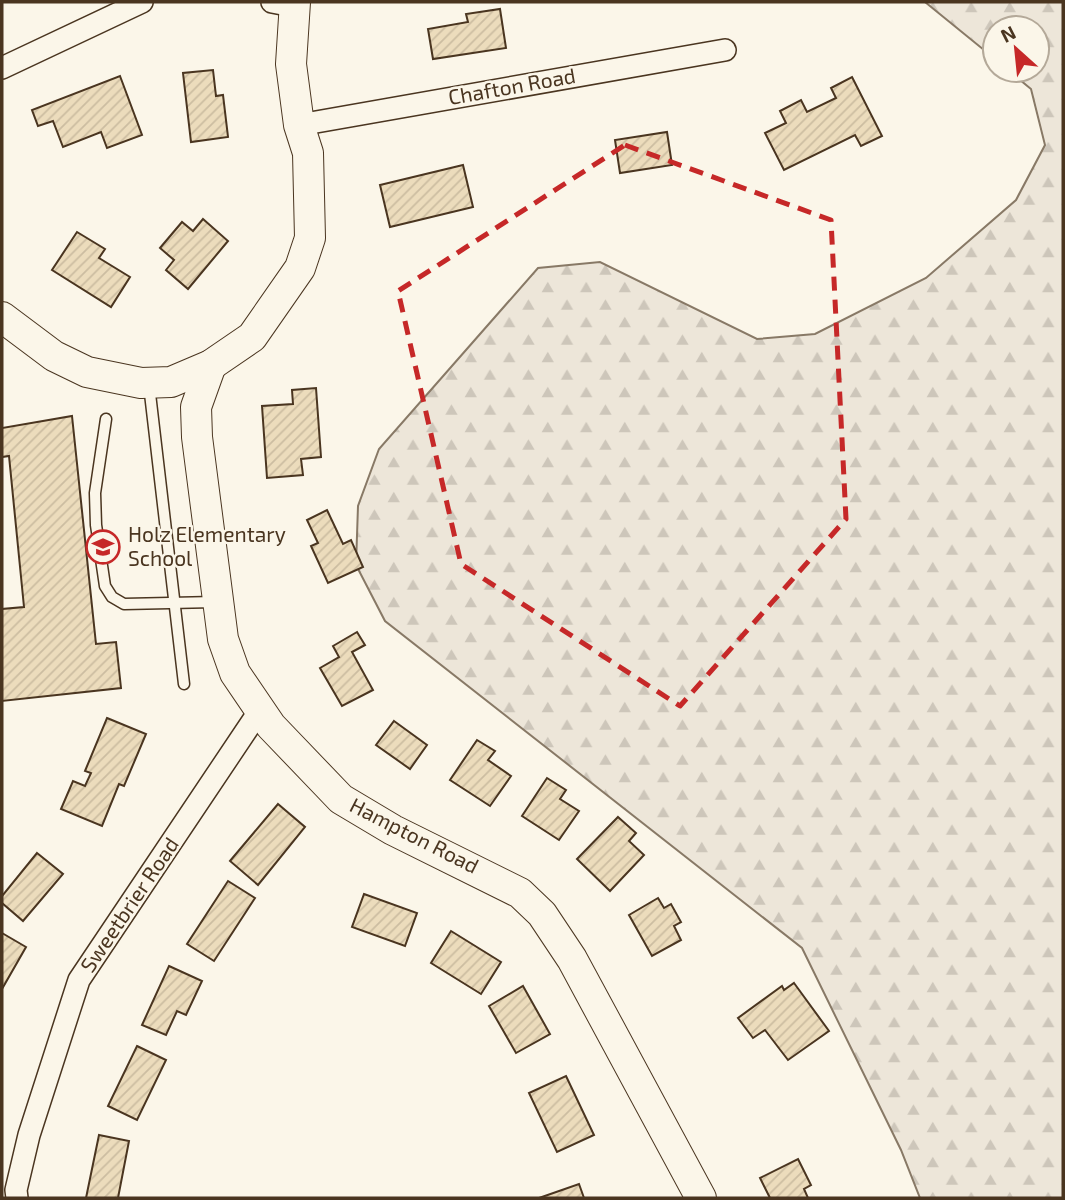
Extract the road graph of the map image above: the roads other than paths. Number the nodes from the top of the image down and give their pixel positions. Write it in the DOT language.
graph roads {
  1 [pos="142,2"];
  2 [pos="287,3"];
  3 [pos="725,50"];
  4 [pos="2,68"];
  5 [pos="299,125"];
  6 [pos="2,317"];
  7 [pos="211,365"];
  8 [pos="149,383"];
  9 [pos="106,419"];
  10 [pos="218,601"];
  11 [pos="175,605"];
  12 [pos="184,684"];
  13 [pos="260,710"];
  14 [pos="17,1198"];
  15 [pos="701,1198"];
  1 -- 4 [label="street"];
  2 -- 5 [label="street"];
  3 -- 5 [label="street, Chafton Road"];
  5 -- 7 [label="street"];
  6 -- 8 [label="street"];
  7 -- 8 [label="street"];
  7 -- 10 [label="street, Hampton Road"];
  8 -- 11 [label="lane"];
  9 -- 11 [label="lane"];
  10 -- 11 [label="lane"];
  10 -- 13 [label="street, Hampton Road"];
  11 -- 12 [label="lane"];
  13 -- 14 [label="street, Sweetbrier Road"];
  13 -- 15 [label="street, Hampton Road"];
}
